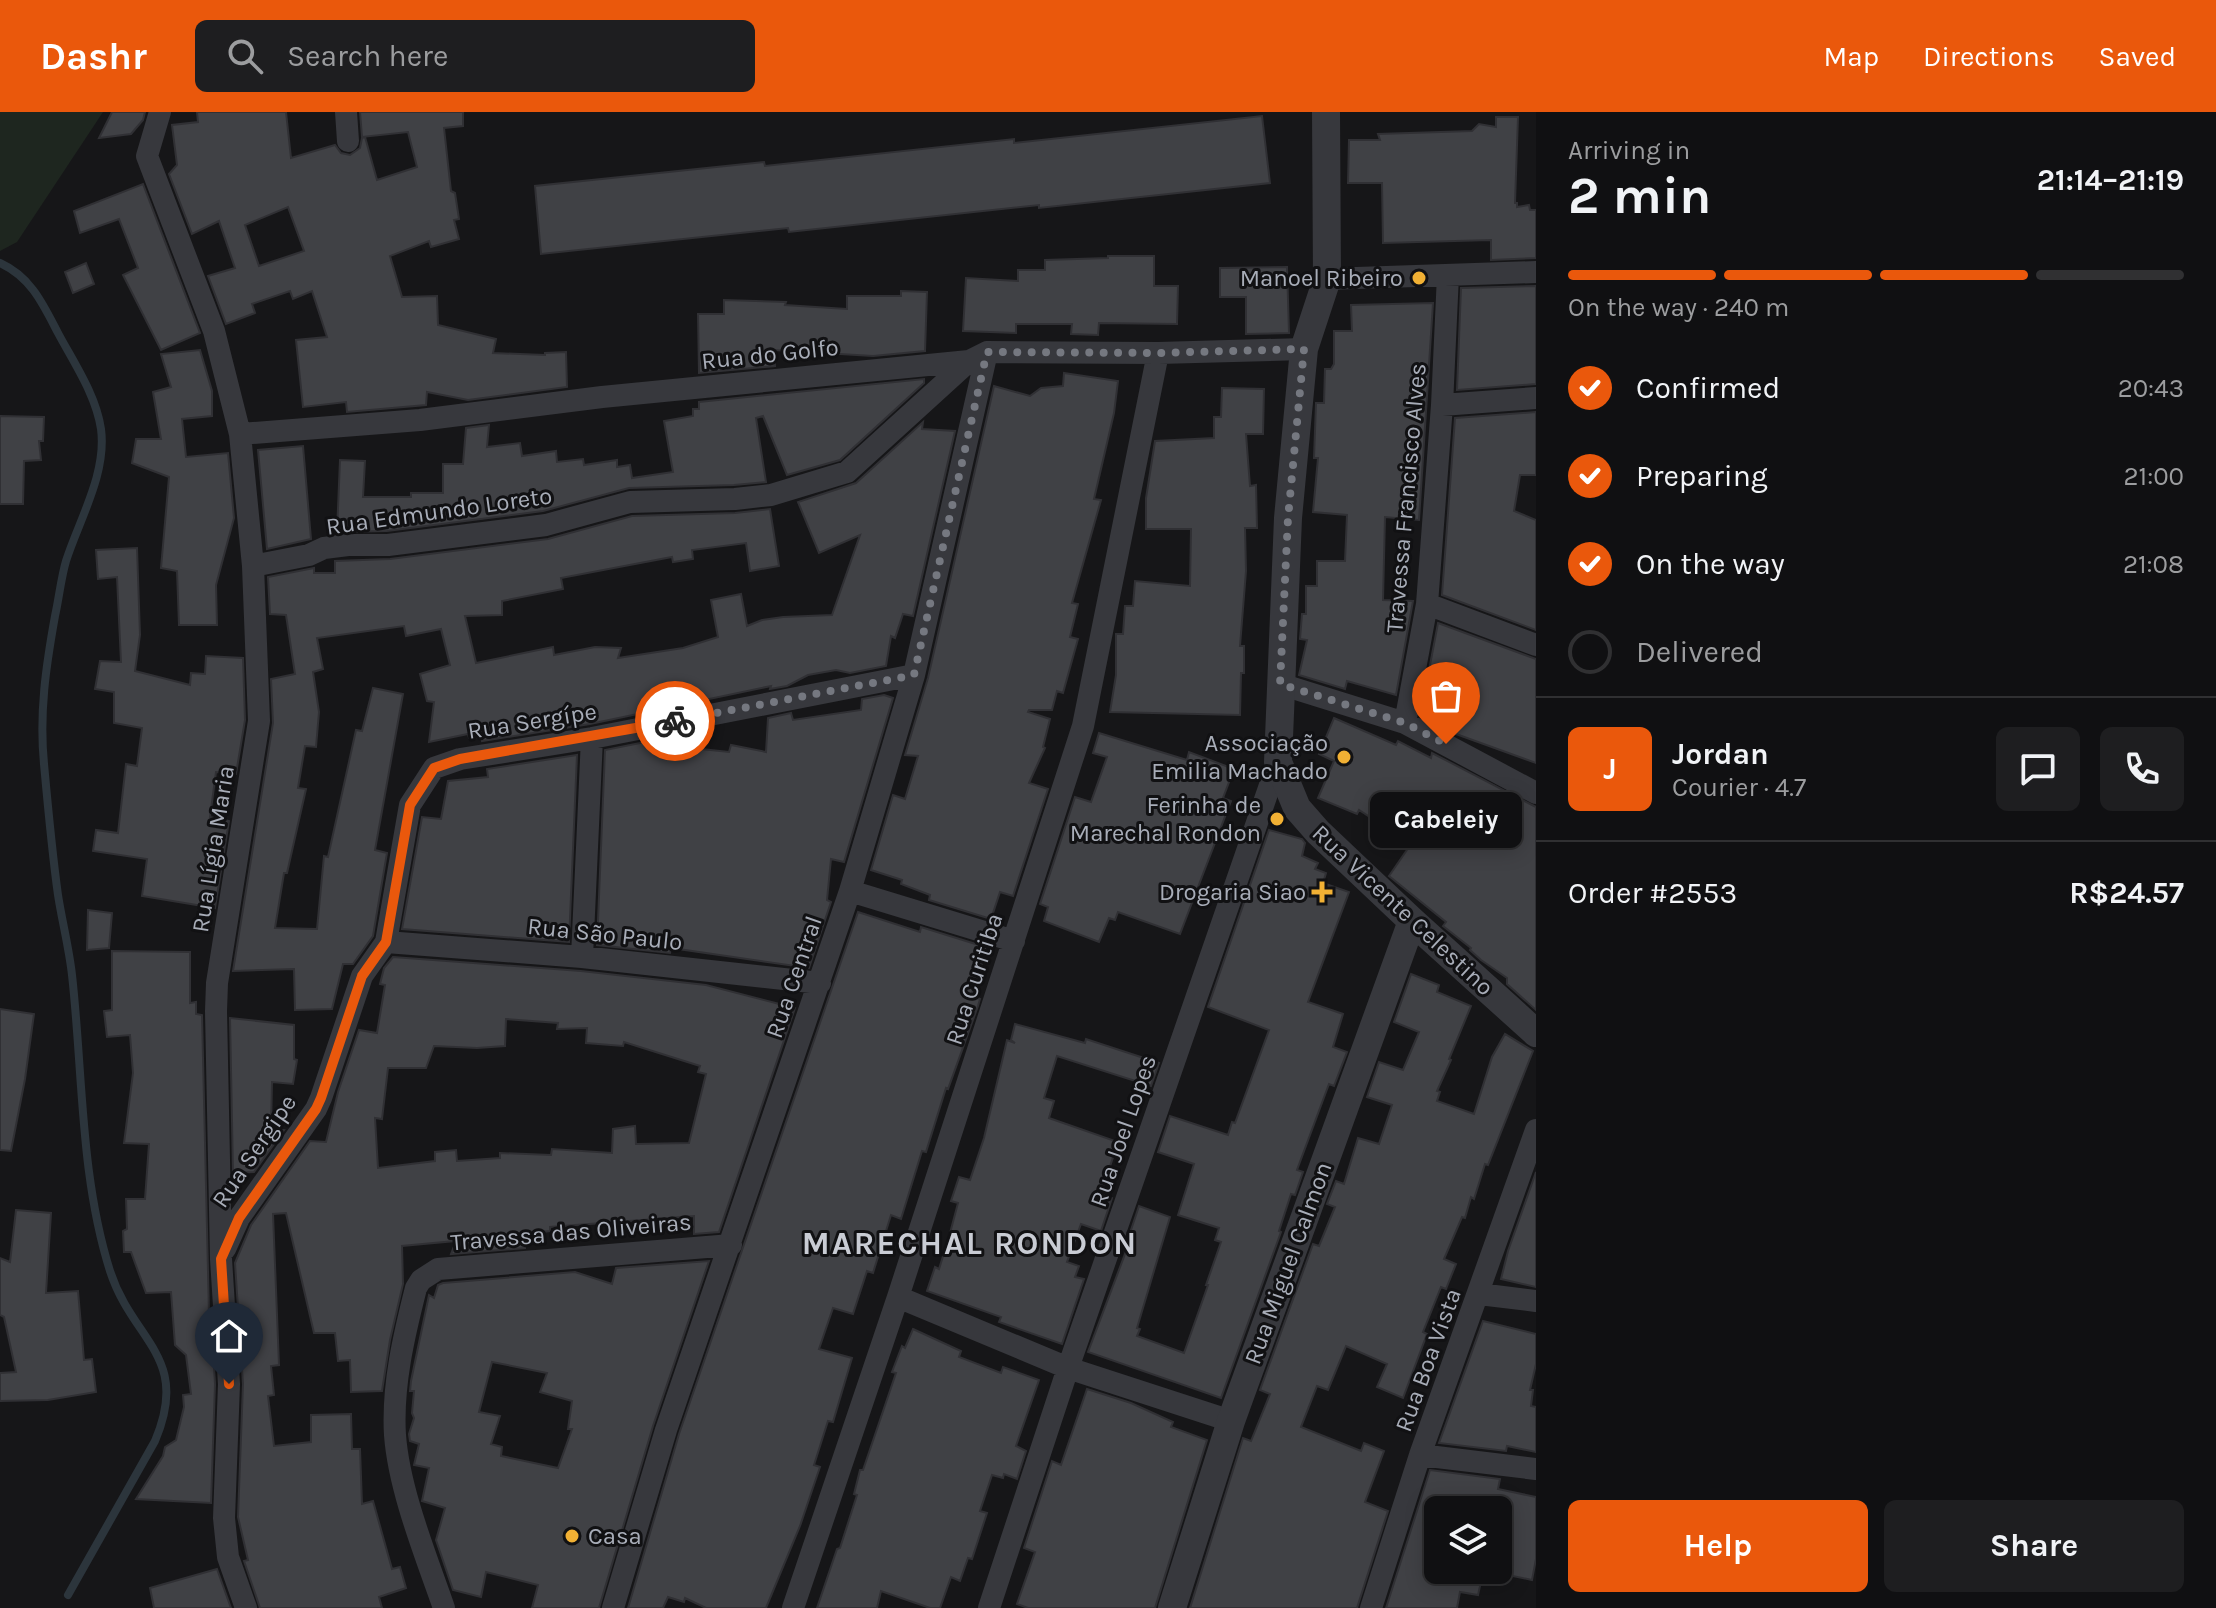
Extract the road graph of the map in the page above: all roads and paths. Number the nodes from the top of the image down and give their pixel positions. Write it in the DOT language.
graph roads {
  1 [pos="160,112"];
  2 [pos="346,112"];
  3 [pos="1326,112"];
  4 [pos="348,141"];
  5 [pos="1536,272"];
  6 [pos="1448,275"];
  7 [pos="1327,279"];
  8 [pos="1304,349"];
  9 [pos="1158,353"];
  10 [pos="978,356"];
  11 [pos="1536,398"];
  12 [pos="1442,405"];
  13 [pos="240,434"];
  14 [pos="253,566"];
  15 [pos="1427,604"];
  16 [pos="1536,645"];
  17 [pos="914,675"];
  18 [pos="1280,684"];
  19 [pos="1405,723"];
  20 [pos="592,738"];
  21 [pos="1278,762"];
  22 [pos="1536,793"];
  23 [pos="850,891"];
  24 [pos="1412,921"];
  25 [pos="1014,941"];
  26 [pos="386,942"];
  27 [pos="582,957"];
  28 [pos="820,983"];
  29 [pos="1536,1033"];
  30 [pos="1536,1130"];
  31 [pos="731,1245"];
  32 [pos="221,1259"];
  33 [pos="1479,1294"];
  34 [pos="898,1297"];
  35 [pos="1536,1301"];
  36 [pos="1068,1368"];
  37 [pos="1231,1421"];
  38 [pos="1420,1455"];
  39 [pos="1536,1469"];
  40 [pos="246,1608"];
  41 [pos="444,1608"];
  42 [pos="613,1608"];
  43 [pos="793,1608"];
  44 [pos="989,1608"];
  45 [pos="1172,1608"];
  46 [pos="1371,1608"];
  1 -- 13 [label="street, Rua Lígia Maria"];
  2 -- 4 [label="street"];
  3 -- 7 [label="street, Rua Vicente Celestino"];
  5 -- 6 [label="street"];
  6 -- 7 [label="street"];
  6 -- 12 [label="street, Travessa Francisco Alves"];
  7 -- 8 [label="street, Rua Vicente Celestino"];
  8 -- 9 [label="street, Rua do Golfo"];
  8 -- 18 [label="street, Rua Vicente Celestino"];
  9 -- 10 [label="street, Rua do Golfo"];
  9 -- 25 [label="street, Rua Curitiba"];
  10 -- 13 [label="street, Rua do Golfo"];
  10 -- 14 [label="street, Rua Edmundo Loreto"];
  10 -- 17 [label="street, Rua Central"];
  11 -- 12 [label="street"];
  12 -- 15 [label="street, Travessa Francisco Alves"];
  13 -- 14 [label="street, Rua Lígia Maria"];
  14 -- 32 [label="street, Rua Lígia Maria"];
  15 -- 16 [label="street"];
  15 -- 19 [label="street, Travessa Francisco Alves"];
  17 -- 20 [label="street, Rua Sergípe"];
  17 -- 23 [label="street, Rua Central"];
  18 -- 19 [label="street"];
  18 -- 21 [label="street, Rua Vicente Celestino"];
  19 -- 22 [label="street"];
  20 -- 26 [label="street, Rua Sergípe"];
  20 -- 27 [label="street"];
  21 -- 24 [label="street, Rua Vicente Celestino"];
  21 -- 36 [label="street, Rua Joel Lopes"];
  23 -- 25 [label="street"];
  23 -- 28 [label="street, Rua Central"];
  24 -- 29 [label="street, Rua Vicente Celestino"];
  24 -- 37 [label="street, Rua Miguel Calmon"];
  25 -- 34 [label="street, Rua Curitiba"];
  26 -- 27 [label="street, Rua São Paulo"];
  26 -- 32 [label="street, Rua Sergipe"];
  27 -- 28 [label="street, Rua São Paulo"];
  28 -- 31 [label="street, Rua Central"];
  30 -- 33 [label="street, Rua Boa Vista"];
  31 -- 41 [label="street, Travessa das Oliveiras"];
  31 -- 42 [label="street, Rua Central"];
  32 -- 40 [label="street, Rua Lígia Maria"];
  33 -- 35 [label="street"];
  33 -- 38 [label="street, Rua Boa Vista"];
  34 -- 36 [label="street"];
  34 -- 43 [label="street, Rua Curitiba"];
  36 -- 37 [label="street"];
  36 -- 44 [label="street, Rua Joel Lopes"];
  37 -- 45 [label="street, Rua Miguel Calmon"];
  38 -- 39 [label="street"];
  38 -- 46 [label="street, Rua Boa Vista"];
}
